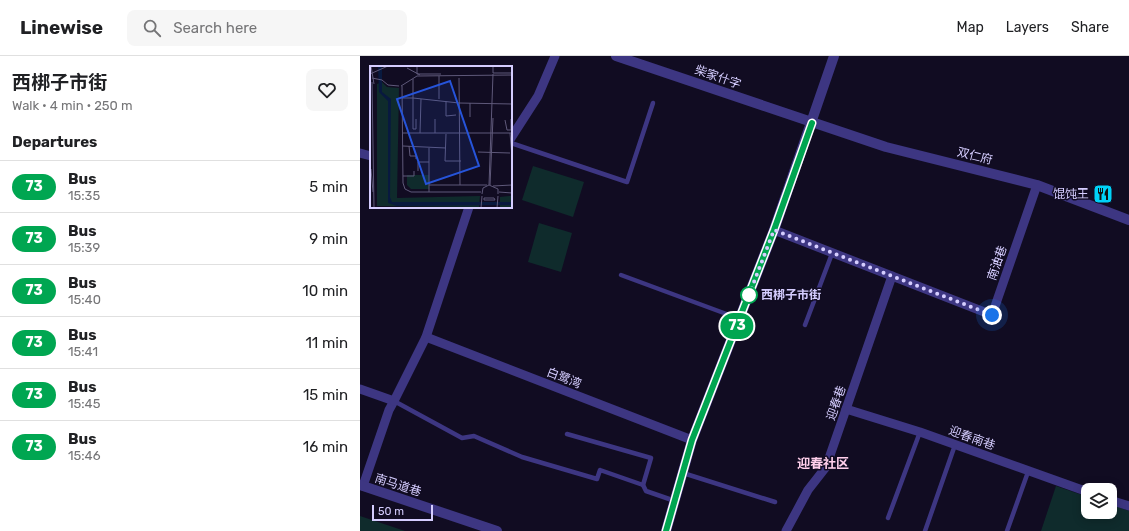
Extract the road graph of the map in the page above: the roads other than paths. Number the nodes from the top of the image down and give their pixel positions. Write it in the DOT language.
graph roads {
  1 [pos="555,56"];
  2 [pos="616,56"];
  3 [pos="834,56"];
  4 [pos="653,103"];
  5 [pos="812,123"];
  6 [pos="512,136"];
  7 [pos="512,143"];
  8 [pos="360,153"];
  9 [pos="370,156"];
  10 [pos="1037,185"];
  11 [pos="469,208"];
  12 [pos="1129,220"];
  13 [pos="774,230"];
  14 [pos="832,252"];
  15 [pos="621,276"];
  16 [pos="892,276"];
  17 [pos="740,319"];
  18 [pos="804,325"];
  19 [pos="426,337"];
  20 [pos="360,389"];
  21 [pos="394,401"];
  22 [pos="846,409"];
  23 [pos="920,432"];
  24 [pos="567,434"];
  25 [pos="692,440"];
  26 [pos="955,445"];
  27 [pos="1028,472"];
  28 [pos="683,473"];
  29 [pos="643,485"];
  30 [pos="361,486"];
  31 [pos="1081,490"];
  32 [pos="674,500"];
  33 [pos="775,502"];
  34 [pos="1117,502"];
  35 [pos="1129,506"];
  36 [pos="888,518"];
  37 [pos="497,531"];
  38 [pos="666,531"];
  39 [pos="786,531"];
  40 [pos="925,531"];
  41 [pos="1007,531"];
  1 -- 6 [label="street"];
  2 -- 5 [label="street, 柴家什字"];
  3 -- 5 [label="street"];
  4 -- 7 [label="lane"];
  5 -- 10 [label="street, 双仁府"];
  5 -- 13 [label="street"];
  8 -- 9 [label="street"];
  10 -- 12 [label="street, 双仁府"];
  10 -- 16 [label="street, 南油巷"];
  11 -- 19 [label="street"];
  13 -- 14 [label="street"];
  13 -- 17 [label="street"];
  14 -- 16 [label="street"];
  14 -- 18 [label="lane"];
  15 -- 17 [label="lane"];
  16 -- 22 [label="street, 迎春巷"];
  17 -- 25 [label="street"];
  19 -- 21 [label="street"];
  19 -- 25 [label="street, 白鹭湾"];
  20 -- 21 [label="street"];
  21 -- 29 [label="lane"];
  21 -- 30 [label="street"];
  22 -- 23 [label="street, 迎春南巷"];
  22 -- 39 [label="street, 迎春巷"];
  23 -- 26 [label="street, 迎春南巷"];
  23 -- 36 [label="lane"];
  24 -- 29 [label="lane"];
  25 -- 28 [label="street"];
  26 -- 27 [label="street, 迎春南巷"];
  26 -- 40 [label="lane"];
  27 -- 31 [label="street, 迎春南巷"];
  27 -- 41 [label="lane"];
  28 -- 32 [label="street"];
  28 -- 33 [label="lane"];
  29 -- 32 [label="lane"];
  30 -- 37 [label="street, 南马道巷"];
  32 -- 38 [label="street"];
  34 -- 35 [label="street"];
}
